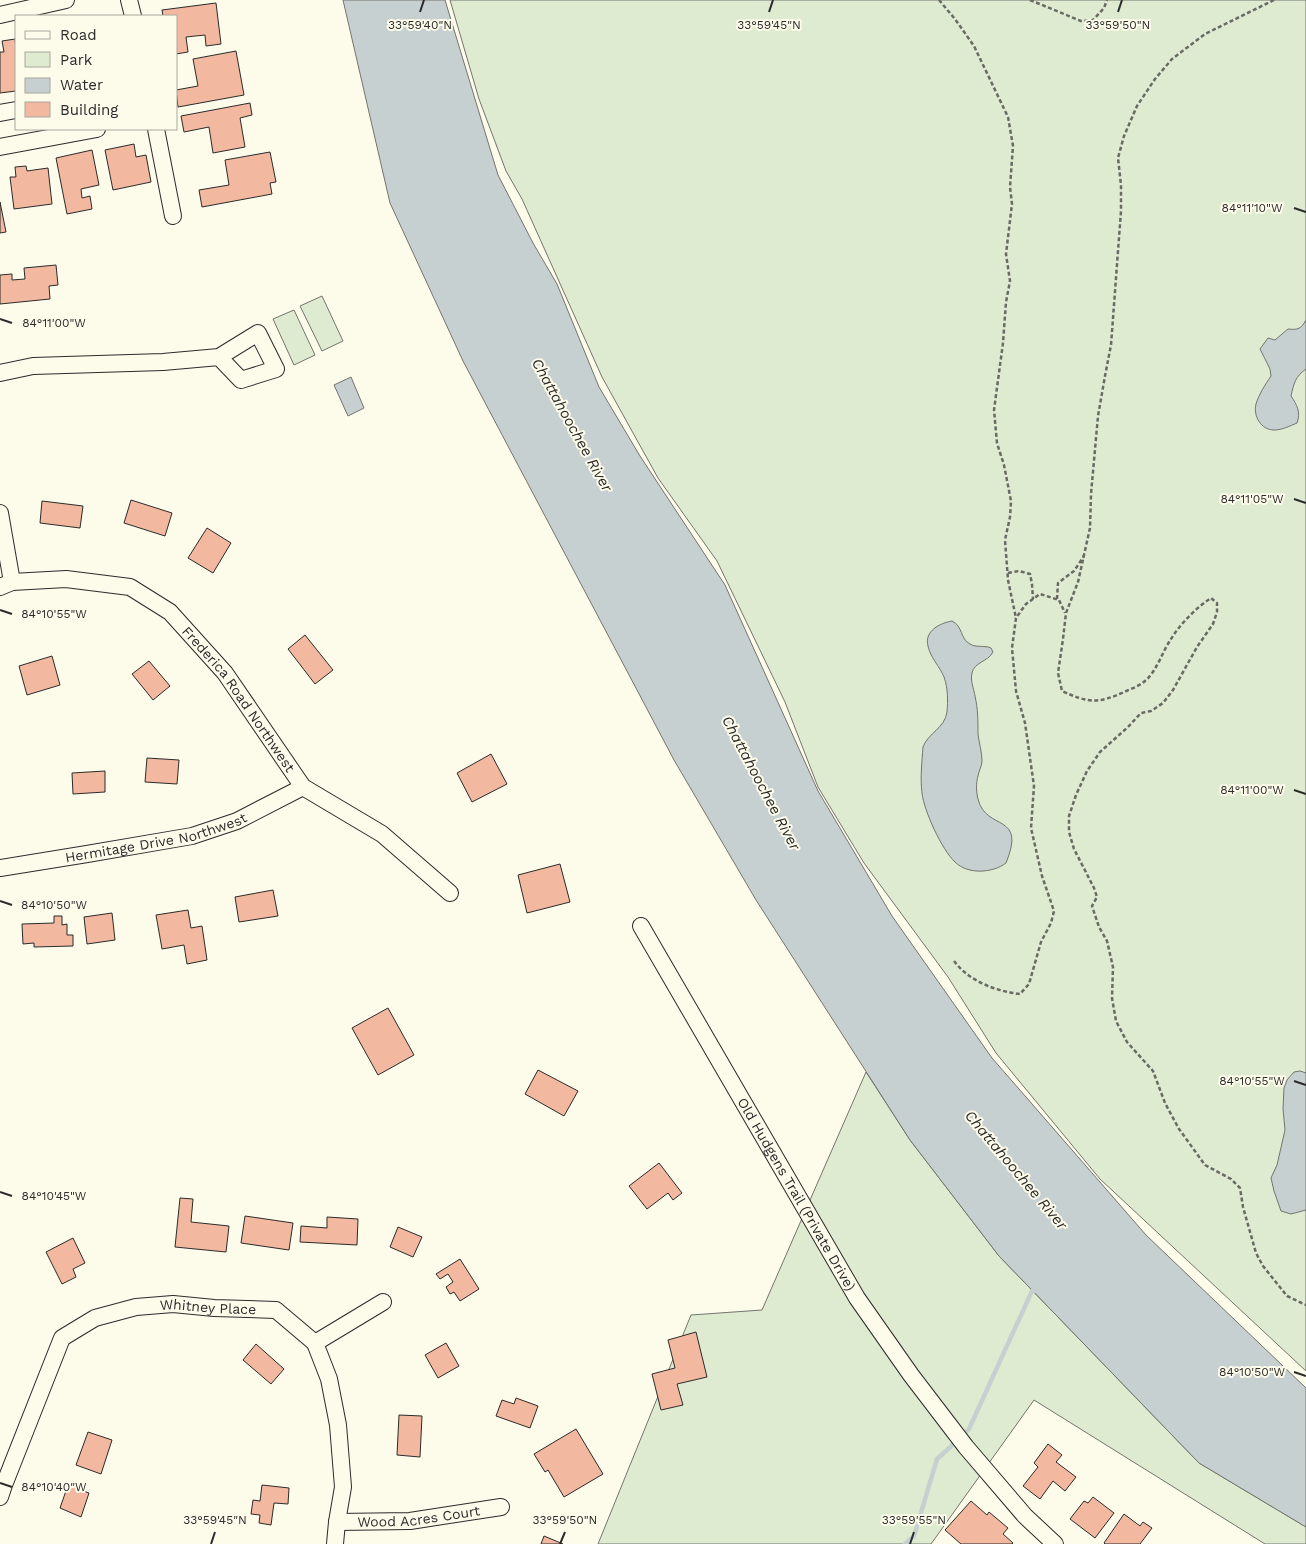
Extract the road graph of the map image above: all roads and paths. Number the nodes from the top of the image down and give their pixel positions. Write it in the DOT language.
graph roads {
  1 [pos="66,0"];
  2 [pos="129,0"];
  3 [pos="939,0"];
  4 [pos="1030,0"];
  5 [pos="1107,0"];
  6 [pos="1274,0"];
  7 [pos="0,15"];
  8 [pos="133,15"];
  9 [pos="15,110"];
  10 [pos="0,113"];
  11 [pos="92,130"];
  12 [pos="156,130"];
  13 [pos="0,148"];
  14 [pos="173,216"];
  15 [pos="219,357"];
  16 [pos="0,373"];
  17 [pos="0,513"];
  18 [pos="1085,555"];
  19 [pos="1008,572"];
  20 [pos="6,585"];
  21 [pos="1033,599"];
  22 [pos="1057,600"];
  23 [pos="1066,613"];
  24 [pos="1016,618"];
  25 [pos="303,787"];
  26 [pos="0,868"];
  27 [pos="450,893"];
  28 [pos="641,926"];
  29 [pos="954,961"];
  30 [pos="383,1302"];
  31 [pos="1306,1305"];
  32 [pos="315,1343"];
  33 [pos="0,1498"];
  34 [pos="501,1507"];
  35 [pos="337,1522"];
  36 [pos="335,1544"];
  37 [pos="1055,1544"];
  1 -- 7 [label="street"];
  2 -- 8 [label="street"];
  3 -- 19 [label="path"];
  4 -- 5 [label="path"];
  6 -- 18 [label="path"];
  9 -- 10 [label="street"];
  11 -- 13 [label="street"];
  12 -- 14 [label="street"];
  15 -- 16 [label="street"];
  17 -- 20 [label="street"];
  18 -- 22 [label="path"];
  18 -- 23 [label="path"];
  19 -- 21 [label="path"];
  19 -- 24 [label="path"];
  20 -- 25 [label="street, Frederica Road Northwest"];
  21 -- 22 [label="path"];
  21 -- 24 [label="path"];
  22 -- 23 [label="path"];
  23 -- 31 [label="path"];
  24 -- 29 [label="path"];
  25 -- 26 [label="street, Hermitage Drive Northwest"];
  25 -- 27 [label="street, Frederica Road Northwest"];
  28 -- 37 [label="street, Old Hudgens Trail (Private Drive)"];
  30 -- 32 [label="street"];
  32 -- 33 [label="street, Whitney Place"];
  32 -- 35 [label="street, Whitney Place"];
  34 -- 35 [label="street, Wood Acres Court"];
  35 -- 36 [label="street, Whitney Place"];
}
